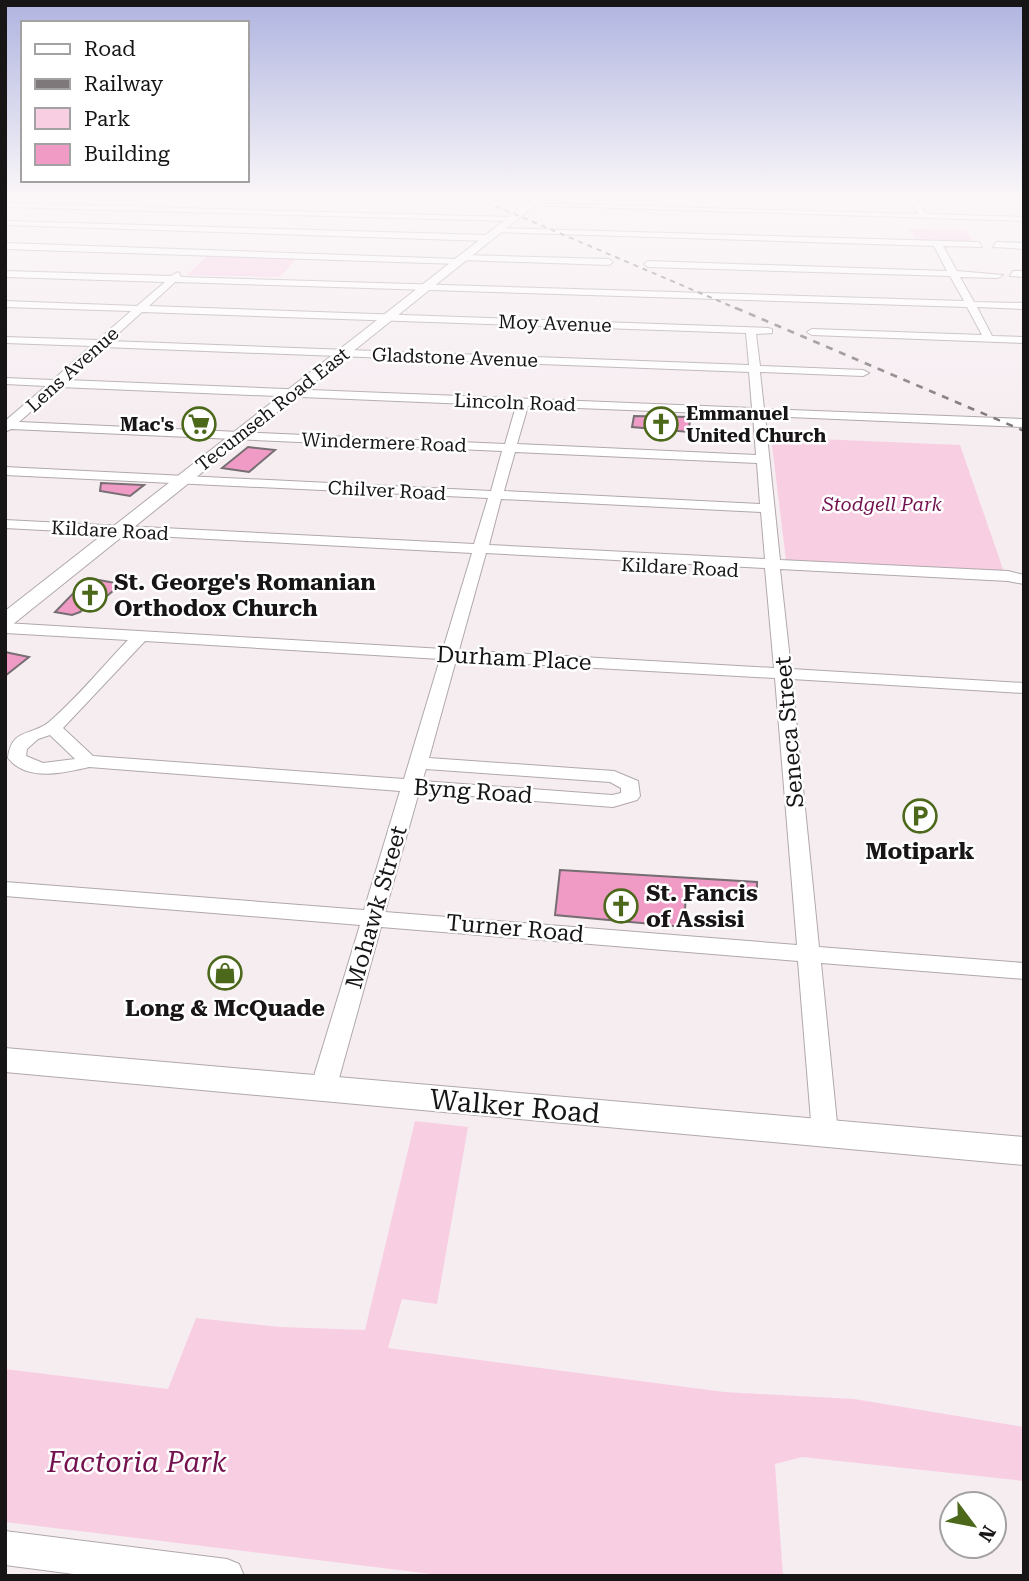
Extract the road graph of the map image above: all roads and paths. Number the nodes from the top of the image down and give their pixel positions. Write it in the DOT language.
graph roads {
  1 [pos="5,272"];
  2 [pos="181,272"];
  3 [pos="445,272"];
  4 [pos="913,272"];
  5 [pos="954,273"];
  6 [pos="998,275"];
  7 [pos="174,278"];
  8 [pos="427,286"];
  9 [pos="5,304"];
  10 [pos="970,304"];
  11 [pos="1024,306"];
  12 [pos="140,309"];
  13 [pos="388,317"];
  14 [pos="760,330"];
  15 [pos="811,332"];
  16 [pos="989,339"];
  17 [pos="5,340"];
  18 [pos="1024,340"];
  19 [pos="101,344"];
  20 [pos="343,353"];
  21 [pos="755,369"];
  22 [pos="863,373"];
  23 [pos="5,381"];
  24 [pos="56,383"];
  25 [pos="293,393"];
  26 [pos="523,402"];
  27 [pos="759,412"];
  28 [pos="1024,423"];
  29 [pos="6,426"];
  30 [pos="239,436"];
  31 [pos="510,448"];
  32 [pos="763,459"];
  33 [pos="5,471"];
  34 [pos="183,480"];
  35 [pos="496,495"];
  36 [pos="768,508"];
  37 [pos="5,524"];
  38 [pos="5,532"];
  39 [pos="116,534"];
  40 [pos="480,552"];
  41 [pos="774,568"];
  42 [pos="1023,580"];
  43 [pos="5,621"];
  44 [pos="5,628"];
  45 [pos="141,636"];
  46 [pos="450,654"];
  47 [pos="784,674"];
  48 [pos="1024,688"];
  49 [pos="53,728"];
  50 [pos="88,761"];
  51 [pos="418,763"];
  52 [pos="411,786"];
  53 [pos="5,889"];
  54 [pos="374,917"];
  55 [pos="809,952"];
  56 [pos="1024,971"];
  57 [pos="5,1060"];
  58 [pos="323,1088"];
  59 [pos="825,1133"];
  60 [pos="1024,1151"];
  61 [pos="5,1548"];
  62 [pos="227,1576"];
  1 -- 7 [label="street"];
  2 -- 7 [label="street, Lens Avenue"];
  3 -- 8 [label="main road, Tecumseh Road East"];
  4 -- 5 [label="street"];
  5 -- 6 [label="street"];
  5 -- 10 [label="street"];
  7 -- 8 [label="street"];
  7 -- 12 [label="street, Lens Avenue"];
  8 -- 10 [label="street"];
  8 -- 13 [label="main road, Tecumseh Road East"];
  9 -- 12 [label="street, Moy Avenue"];
  10 -- 11 [label="street"];
  10 -- 16 [label="street"];
  12 -- 13 [label="street, Moy Avenue"];
  12 -- 19 [label="street, Lens Avenue"];
  13 -- 14 [label="street, Moy Avenue"];
  13 -- 20 [label="main road, Tecumseh Road East"];
  14 -- 21 [label="street, Seneca Street"];
  15 -- 16 [label="street"];
  16 -- 18 [label="street"];
  17 -- 19 [label="street, Gladstone Avenue"];
  19 -- 20 [label="street, Gladstone Avenue"];
  19 -- 24 [label="street, Lens Avenue"];
  20 -- 21 [label="street, Gladstone Avenue"];
  20 -- 25 [label="main road, Tecumseh Road East"];
  21 -- 22 [label="street, Gladstone Avenue"];
  21 -- 27 [label="street, Seneca Street"];
  23 -- 24 [label="street, Lincoln Road"];
  24 -- 25 [label="street, Lincoln Road"];
  24 -- 29 [label="street, Lens Avenue"];
  25 -- 26 [label="street, Lincoln Road"];
  25 -- 30 [label="main road, Tecumseh Road East"];
  26 -- 27 [label="street, Lincoln Road"];
  26 -- 31 [label="street, Mohawk Street"];
  27 -- 28 [label="street, Lincoln Road"];
  27 -- 32 [label="street, Seneca Street"];
  29 -- 30 [label="street, Windermere Road"];
  30 -- 31 [label="street, Windermere Road"];
  30 -- 34 [label="main road, Tecumseh Road East"];
  31 -- 32 [label="street, Windermere Road"];
  31 -- 35 [label="street, Mohawk Street"];
  32 -- 36 [label="street, Seneca Street"];
  33 -- 34 [label="street, Chilver Road"];
  34 -- 35 [label="street, Chilver Road"];
  34 -- 39 [label="main road, Tecumseh Road East"];
  35 -- 36 [label="street, Chilver Road"];
  35 -- 40 [label="street, Mohawk Street"];
  36 -- 41 [label="street, Seneca Street"];
  37 -- 39 [label="street, Kildare Road"];
  38 -- 39 [label="street, Kildare Road"];
  39 -- 40 [label="street, Kildare Road"];
  39 -- 43 [label="main road, Tecumseh Road East"];
  40 -- 41 [label="street, Kildare Road"];
  40 -- 46 [label="street, Mohawk Street"];
  41 -- 42 [label="street, Kildare Road"];
  41 -- 47 [label="street, Seneca Street"];
  44 -- 45 [label="street, Durham Place"];
  45 -- 46 [label="street, Durham Place"];
  45 -- 49 [label="street, Byng Road"];
  46 -- 47 [label="street, Durham Place"];
  46 -- 51 [label="street, Mohawk Street"];
  47 -- 48 [label="street, Durham Place"];
  47 -- 55 [label="street, Seneca Street"];
  49 -- 50 [label="street"];
  49 -- 50 [label="street, Byng Road"];
  50 -- 52 [label="street, Byng Road"];
  51 -- 52 [label="street, Mohawk Street"];
  51 -- 52 [label="street, Byng Road"];
  52 -- 54 [label="street, Mohawk Street"];
  53 -- 54 [label="street, Turner Road"];
  54 -- 55 [label="street, Turner Road"];
  54 -- 58 [label="street, Mohawk Street"];
  55 -- 56 [label="street, Turner Road"];
  55 -- 59 [label="street, Seneca Street"];
  57 -- 58 [label="main road, Walker Road"];
  58 -- 59 [label="main road, Walker Road"];
  59 -- 60 [label="main road, Walker Road"];
  61 -- 62 [label="street"];
}
